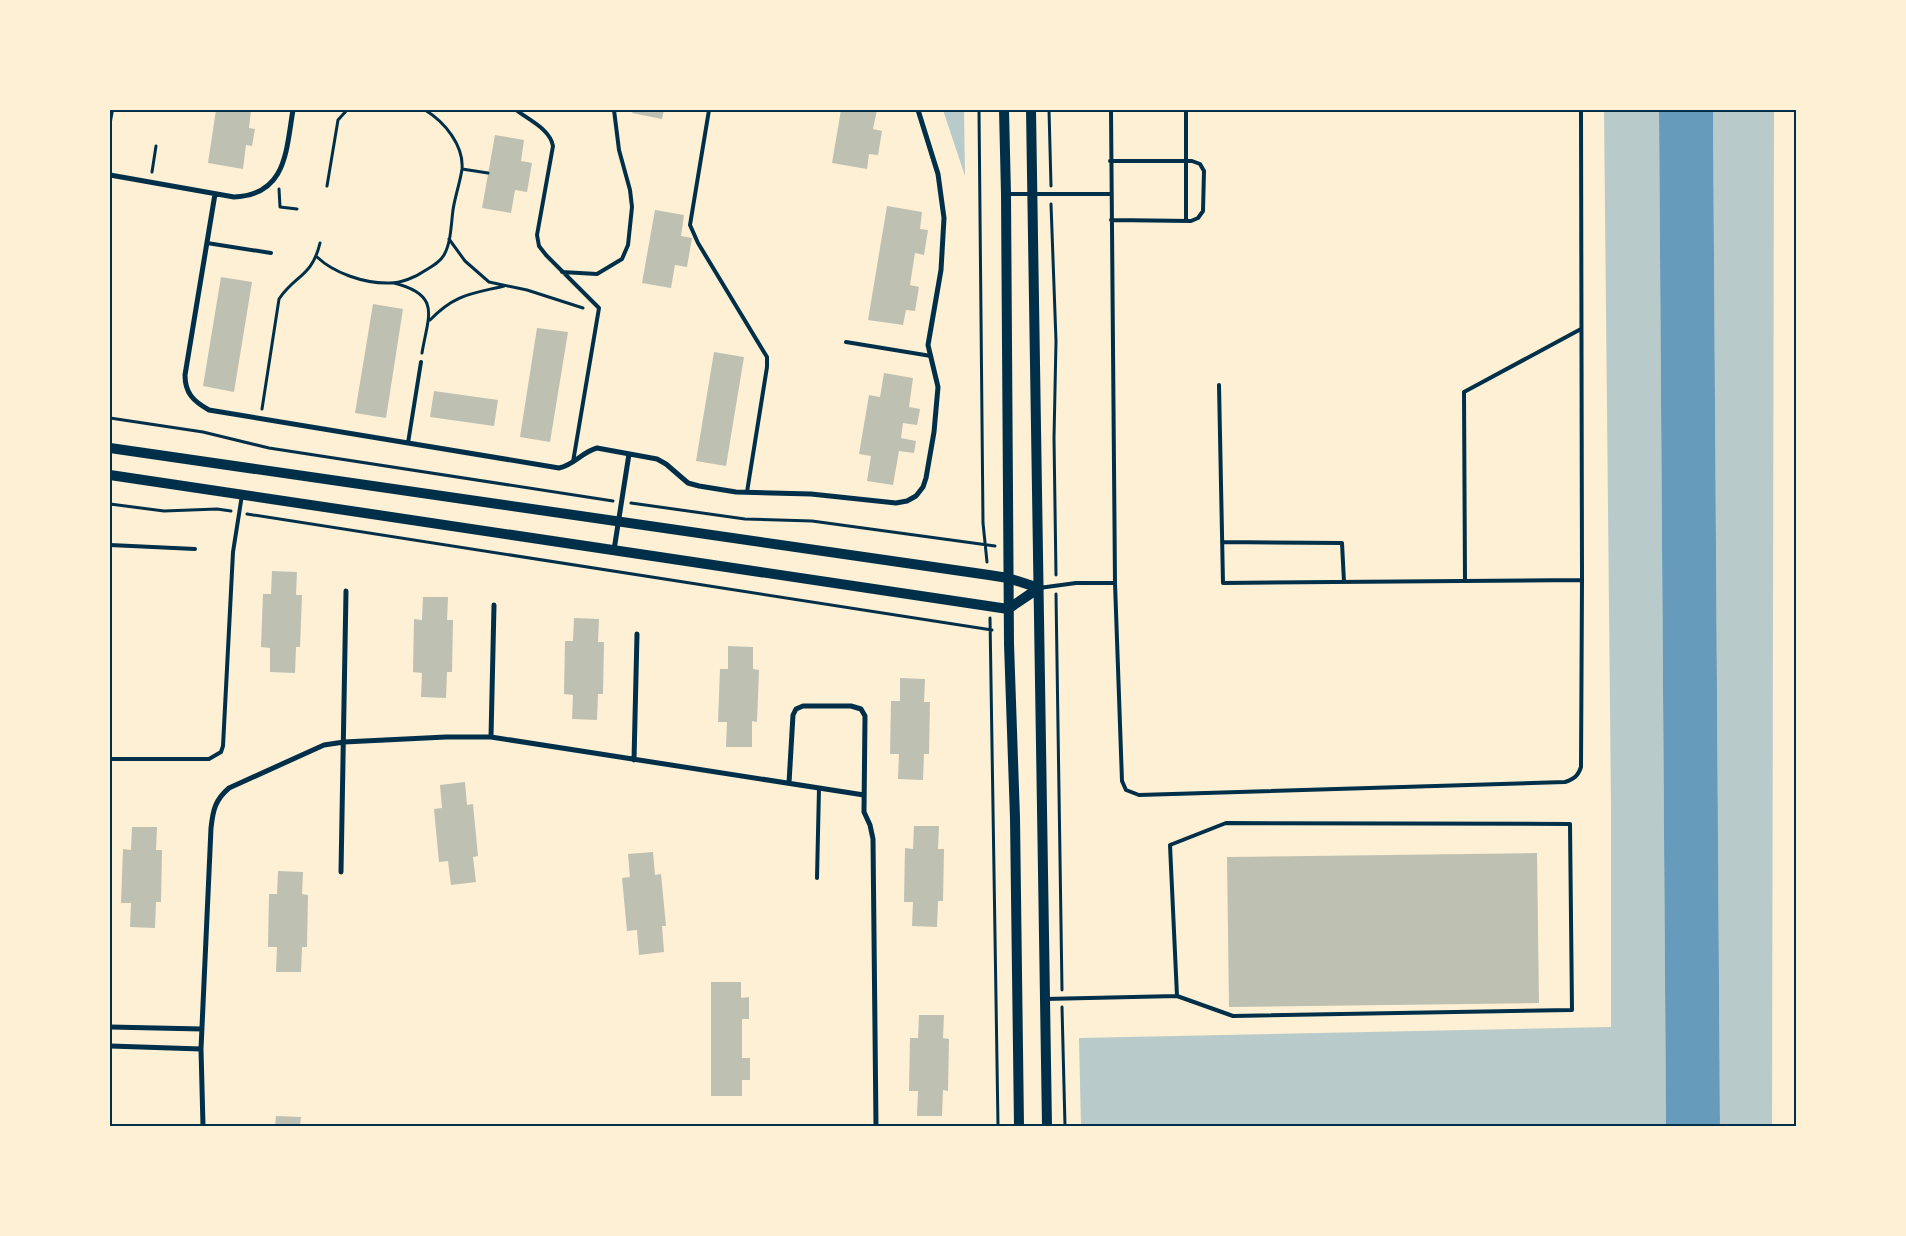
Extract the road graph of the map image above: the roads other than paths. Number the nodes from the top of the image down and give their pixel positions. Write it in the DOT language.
graph roads {
  1 [pos="112,110"];
  2 [pos="292,110"];
  3 [pos="516,110"];
  4 [pos="614,110"];
  5 [pos="708,110"];
  6 [pos="918,110"];
  7 [pos="1004,110"];
  8 [pos="1031,110"];
  9 [pos="1111,110"];
  10 [pos="1186,110"];
  11 [pos="1581,110"];
  12 [pos="110,122"];
  13 [pos="1110,161"];
  14 [pos="1185,161"];
  15 [pos="110,175"];
  16 [pos="215,194"];
  17 [pos="1006,194"];
  18 [pos="1110,194"];
  19 [pos="1032,195"];
  20 [pos="1111,220"];
  21 [pos="1186,221"];
  22 [pos="207,243"];
  23 [pos="271,253"];
  24 [pos="562,272"];
  25 [pos="1582,329"];
  26 [pos="846,342"];
  27 [pos="931,356"];
  28 [pos="421,362"];
  29 [pos="1218,385"];
  30 [pos="408,443"];
  31 [pos="110,448"];
  32 [pos="628,454"];
  33 [pos="574,462"];
  34 [pos="110,476"];
  35 [pos="747,492"];
  36 [pos="242,495"];
  37 [pos="618,522"];
  38 [pos="1222,542"];
  39 [pos="110,545"];
  40 [pos="195,549"];
  41 [pos="614,550"];
  42 [pos="1008,578"];
  43 [pos="1465,580"];
  44 [pos="1582,580"];
  45 [pos="1344,582"];
  46 [pos="1115,583"];
  47 [pos="1039,588"];
  48 [pos="346,591"];
  49 [pos="494,605"];
  50 [pos="1008,609"];
  51 [pos="636,634"];
  52 [pos="491,737"];
  53 [pos="344,742"];
  54 [pos="110,759"];
  55 [pos="634,760"];
  56 [pos="789,783"];
  57 [pos="819,788"];
  58 [pos="864,794"];
  59 [pos="341,872"];
  60 [pos="817,878"];
  61 [pos="1177,996"];
  62 [pos="1045,999"];
  63 [pos="110,1027"];
  64 [pos="202,1029"];
  65 [pos="110,1046"];
  66 [pos="202,1049"];
  67 [pos="203,1126"];
  68 [pos="876,1126"];
  69 [pos="1019,1126"];
  70 [pos="1047,1126"];
  1 -- 12 [label="lane"];
  2 -- 16 [label="street"];
  3 -- 24 [label="lane"];
  4 -- 24 [label="lane"];
  5 -- 35 [label="lane"];
  6 -- 27 [label="street"];
  7 -- 17 [label="main road"];
  8 -- 19 [label="main road"];
  9 -- 13 [label="lane"];
  10 -- 14 [label="lane"];
  11 -- 25 [label="lane"];
  13 -- 14 [label="lane"];
  13 -- 18 [label="lane"];
  14 -- 21 [label="lane"];
  14 -- 21 [label="lane"];
  15 -- 16 [label="street"];
  16 -- 22 [label="street"];
  17 -- 19 [label="lane"];
  17 -- 42 [label="main road"];
  18 -- 19 [label="lane"];
  18 -- 20 [label="lane"];
  19 -- 47 [label="main road"];
  20 -- 21 [label="lane"];
  20 -- 46 [label="lane"];
  22 -- 23 [label="lane"];
  22 -- 30 [label="street"];
  24 -- 33 [label="lane"];
  25 -- 43 [label="lane"];
  25 -- 44 [label="lane"];
  26 -- 27 [label="lane"];
  27 -- 35 [label="street"];
  28 -- 30 [label="lane"];
  29 -- 38 [label="lane"];
  30 -- 33 [label="street"];
  31 -- 37 [label="main road"];
  32 -- 33 [label="street"];
  32 -- 35 [label="street"];
  32 -- 37 [label="street"];
  34 -- 36 [label="main road"];
  36 -- 41 [label="main road"];
  36 -- 54 [label="lane"];
  37 -- 41 [label="street"];
  37 -- 42 [label="main road"];
  38 -- 45 [label="lane"];
  38 -- 45 [label="lane"];
  39 -- 40 [label="lane"];
  41 -- 50 [label="main road"];
  42 -- 47 [label="main road"];
  42 -- 50 [label="main road"];
  43 -- 44 [label="lane"];
  43 -- 45 [label="lane"];
  44 -- 46 [label="lane"];
  46 -- 47 [label="lane"];
  47 -- 50 [label="main road"];
  47 -- 62 [label="main road"];
  48 -- 53 [label="street"];
  49 -- 52 [label="street"];
  50 -- 69 [label="main road"];
  51 -- 55 [label="street"];
  52 -- 53 [label="street"];
  52 -- 55 [label="street"];
  53 -- 59 [label="street"];
  53 -- 64 [label="street"];
  55 -- 56 [label="street"];
  56 -- 57 [label="street"];
  56 -- 58 [label="street"];
  57 -- 58 [label="street"];
  57 -- 60 [label="lane"];
  58 -- 68 [label="street"];
  61 -- 61 [label="lane"];
  61 -- 62 [label="lane"];
  62 -- 70 [label="main road"];
  63 -- 64 [label="street"];
  64 -- 66 [label="street"];
  65 -- 66 [label="street"];
  66 -- 67 [label="street"];
}
